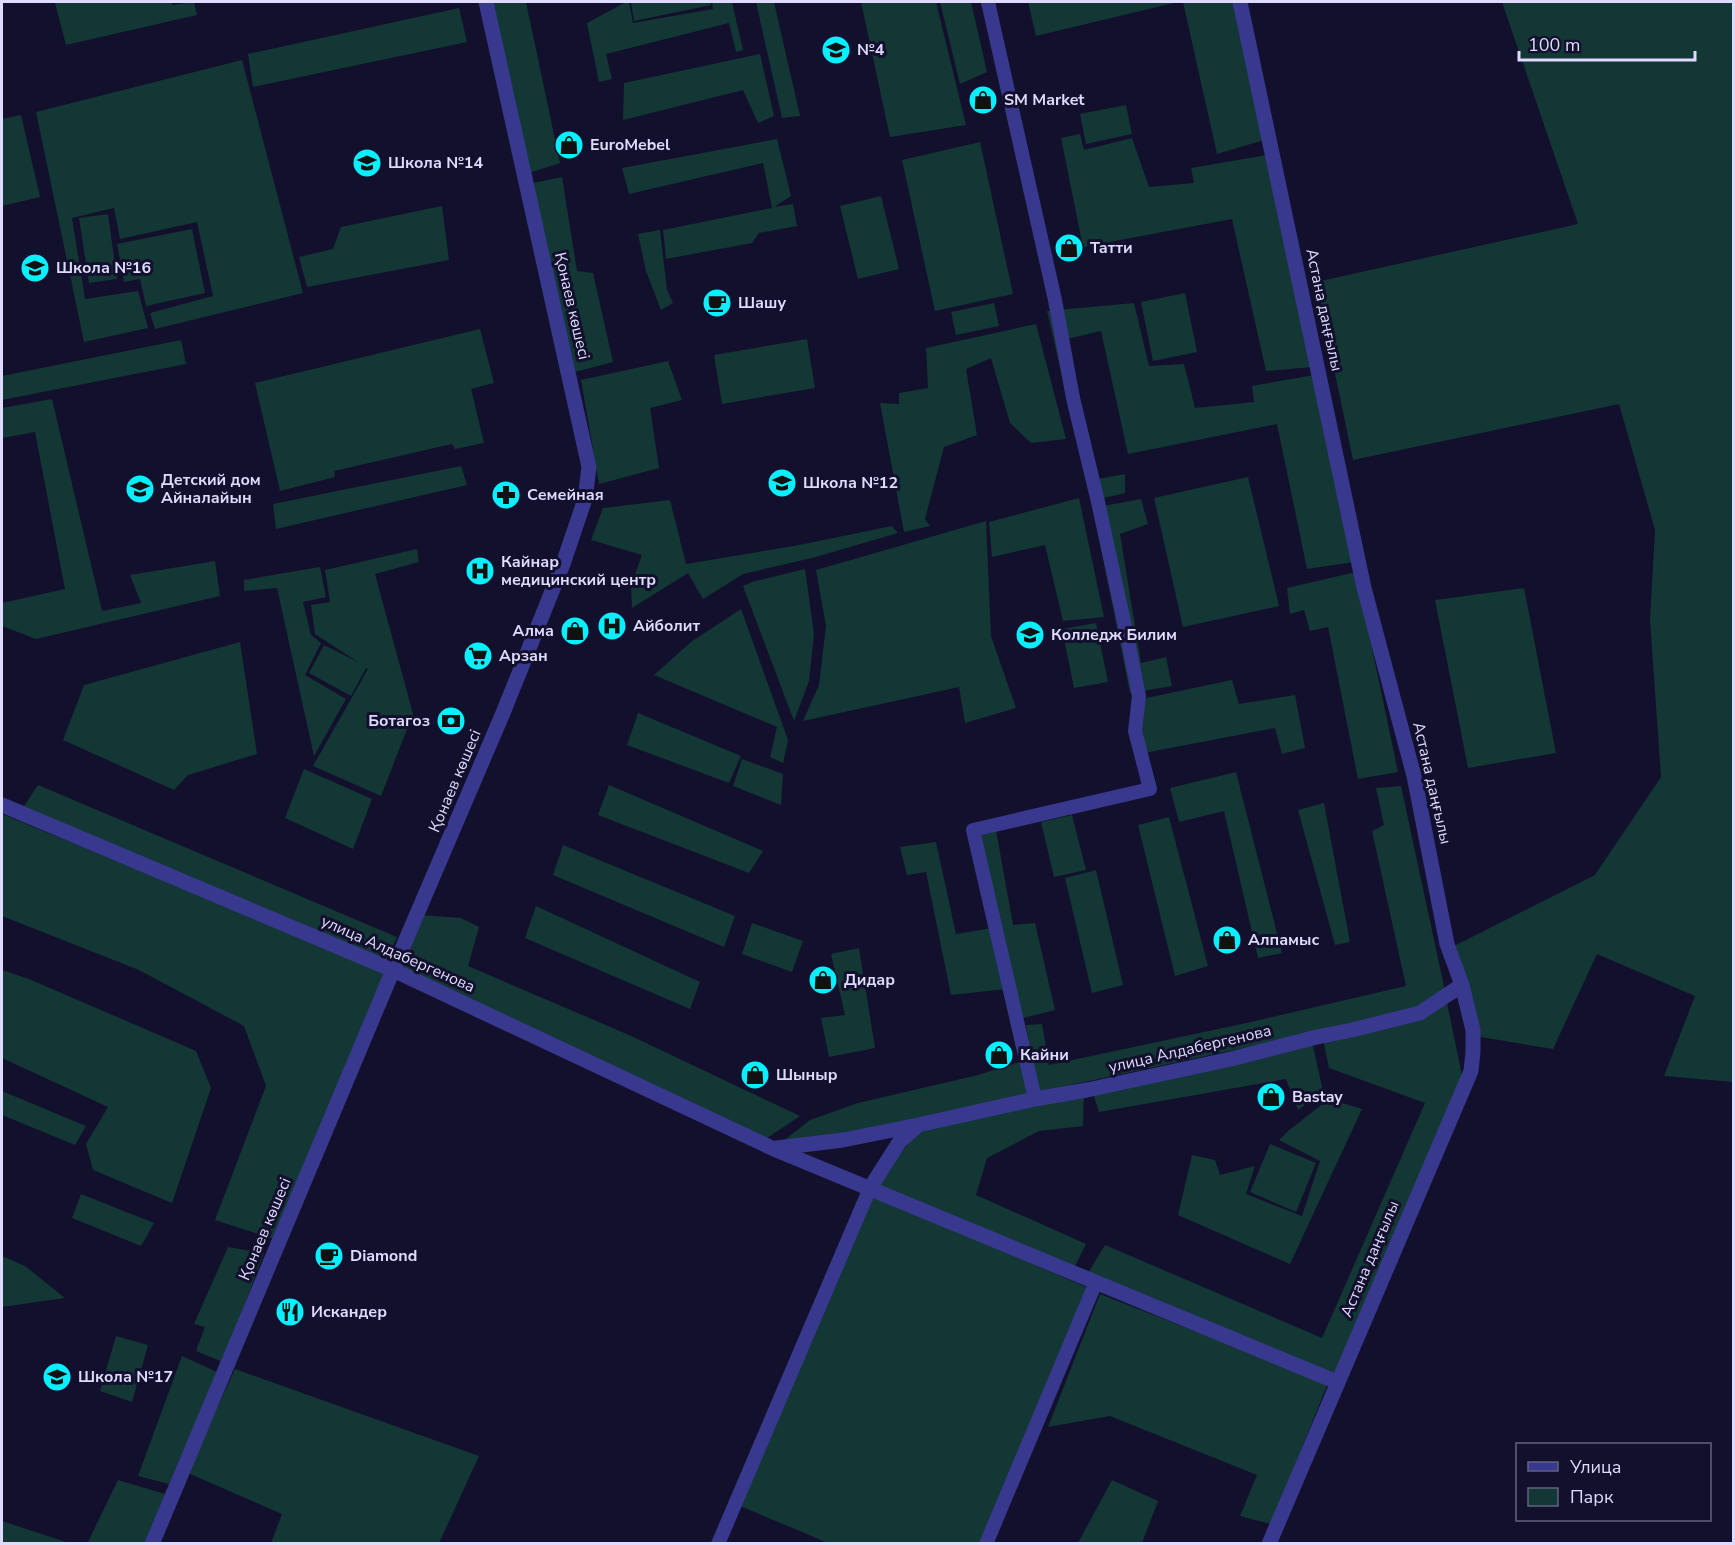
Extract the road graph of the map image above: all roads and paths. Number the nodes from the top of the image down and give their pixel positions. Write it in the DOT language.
graph roads {
  1 [pos="486,2"];
  2 [pos="988,2"];
  3 [pos="1240,2"];
  4 [pos="2,805"];
  5 [pos="393,970"];
  6 [pos="1462,985"];
  7 [pos="1035,1099"];
  8 [pos="918,1125"];
  9 [pos="774,1149"];
  10 [pos="870,1188"];
  11 [pos="1096,1282"];
  12 [pos="1338,1382"];
  13 [pos="152,1544"];
  14 [pos="718,1544"];
  15 [pos="986,1544"];
  16 [pos="1269,1544"];
  1 -- 5 [label="street, Қонаев көшесі"];
  2 -- 7 [label="street"];
  3 -- 6 [label="street, Астана даңғылы"];
  4 -- 5 [label="street, улица Алдабергенова"];
  5 -- 9 [label="street, улица Алдабергенова"];
  5 -- 13 [label="street, Қонаев көшесі"];
  6 -- 7 [label="street, улица Алдабергенова"];
  6 -- 12 [label="street, Астана даңғылы"];
  7 -- 8 [label="street, улица Алдабергенова"];
  8 -- 9 [label="street, улица Алдабергенова"];
  8 -- 10 [label="street"];
  9 -- 10 [label="street, улица Алдабергенова"];
  10 -- 11 [label="street, улица Алдабергенова"];
  10 -- 14 [label="street"];
  11 -- 12 [label="street, улица Алдабергенова"];
  11 -- 15 [label="street"];
  12 -- 16 [label="street, Астана даңғылы"];
}
